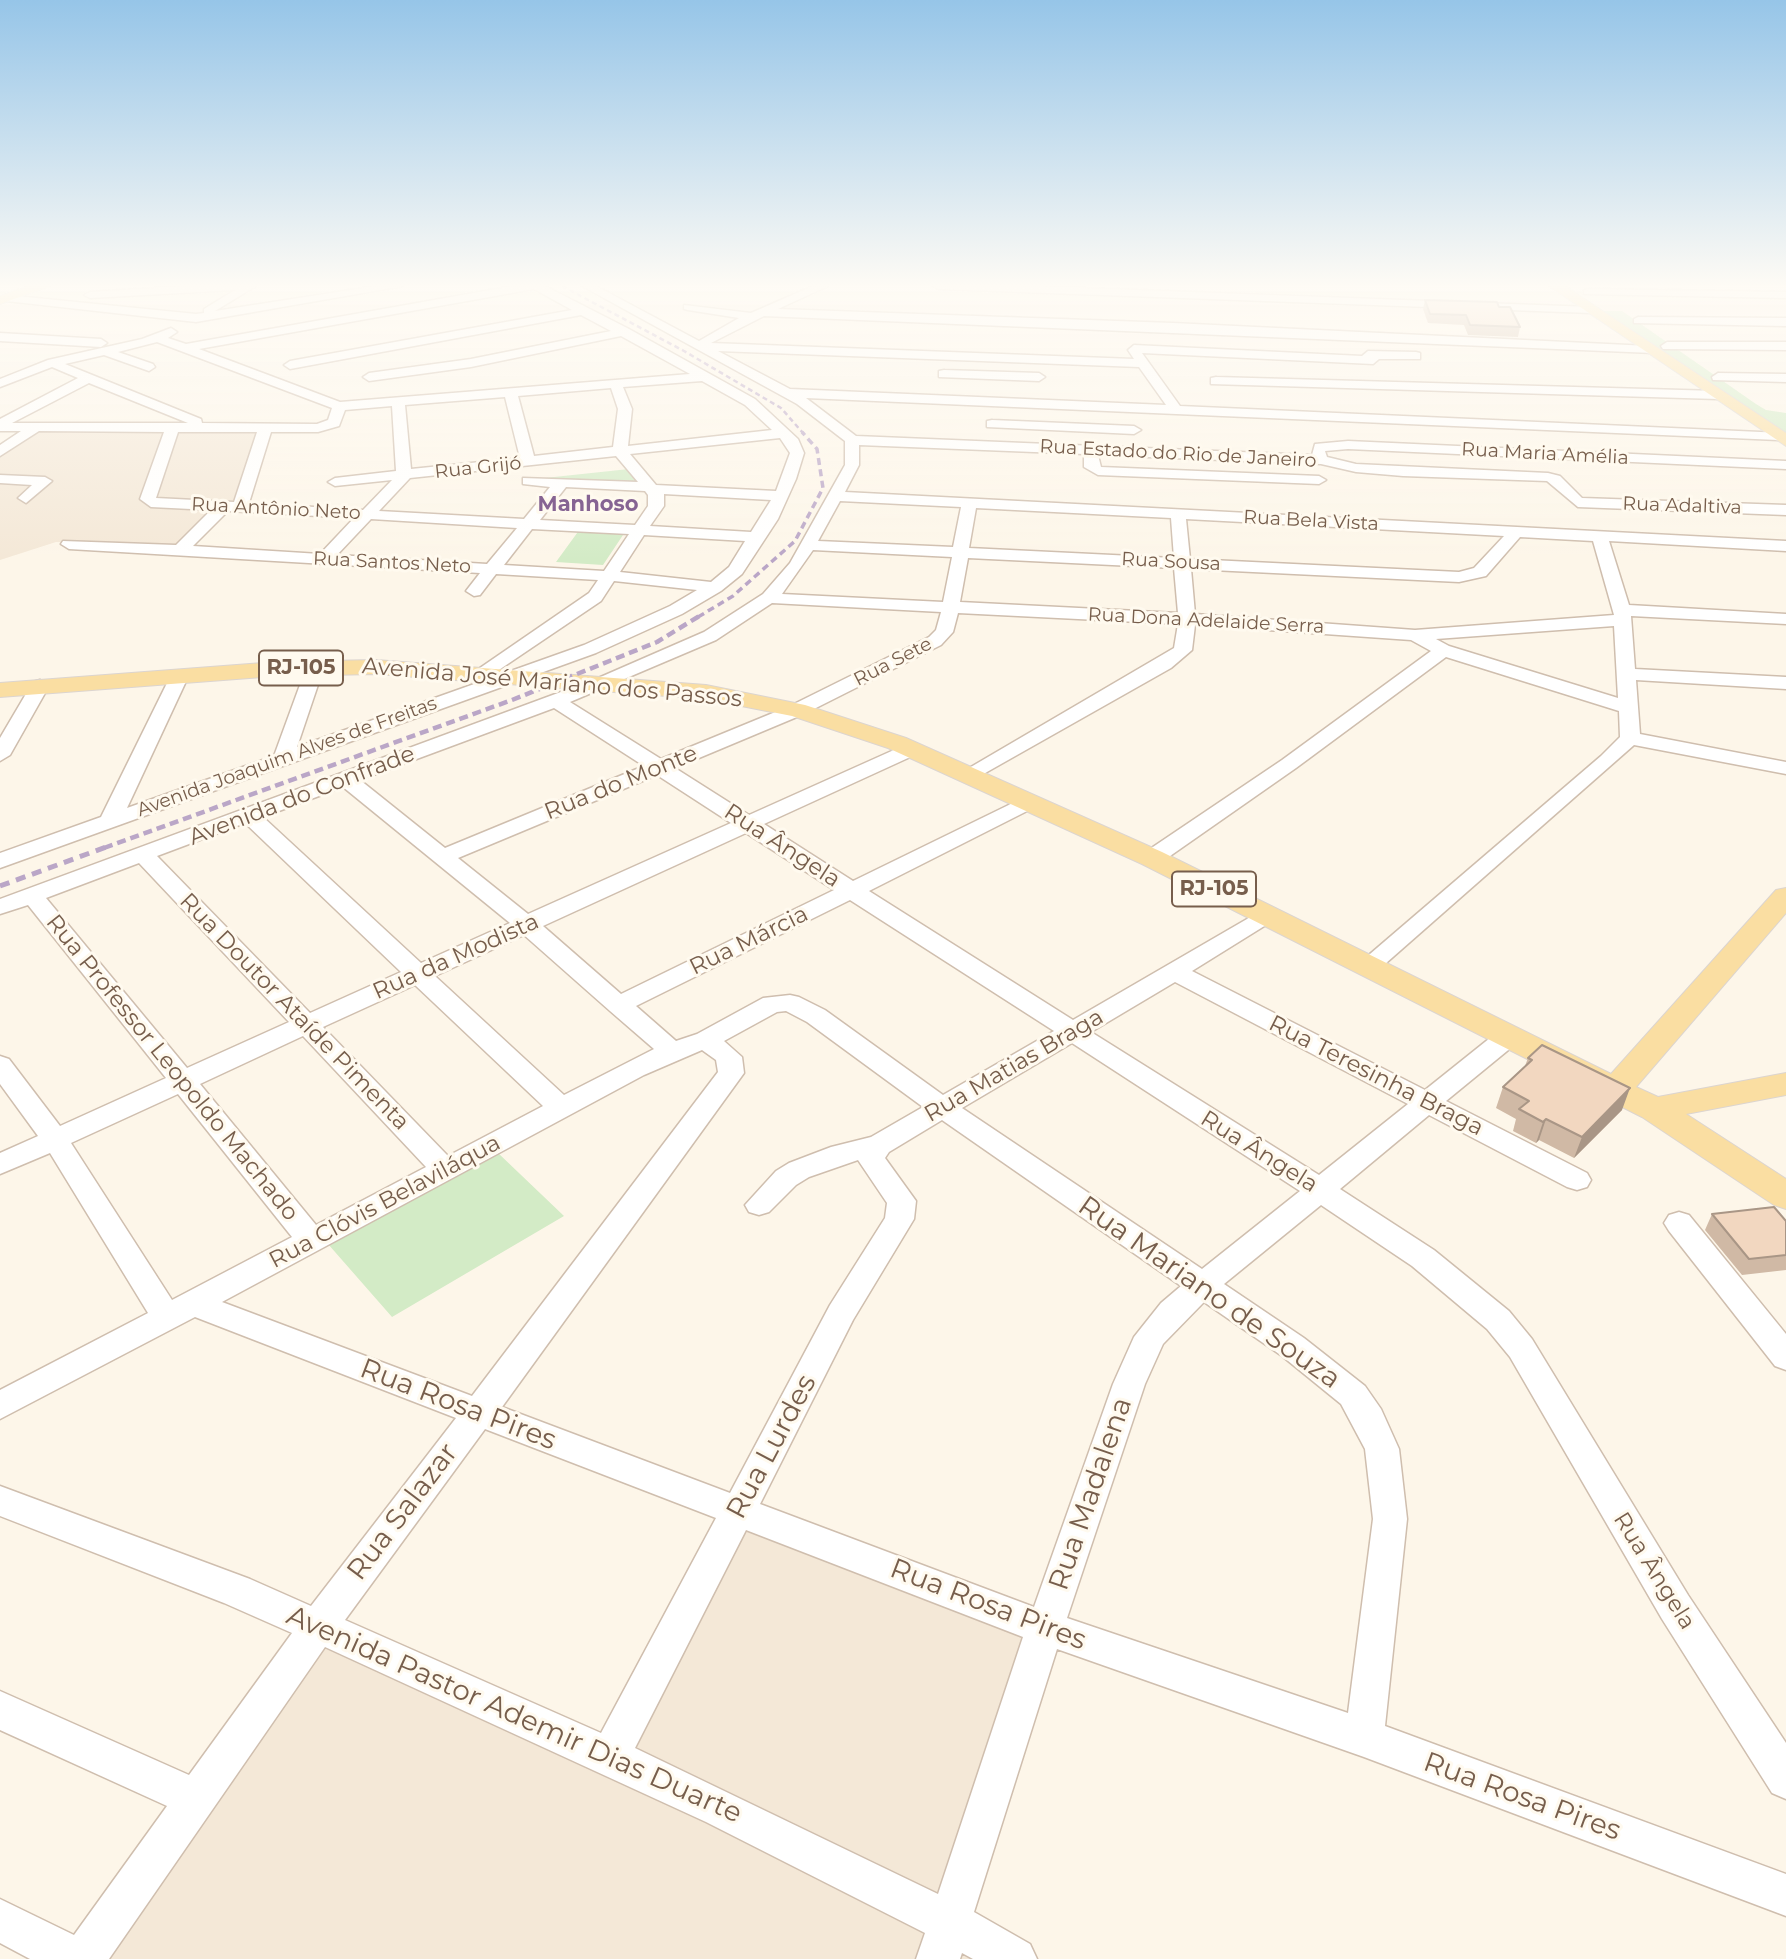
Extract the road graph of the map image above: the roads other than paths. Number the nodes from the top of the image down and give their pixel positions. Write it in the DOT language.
graph roads {
  1 [pos="264,377"];
  2 [pos="699,377"];
  3 [pos="704,377"];
  4 [pos="759,377"];
  5 [pos="1039,377"];
  6 [pos="1153,377"];
  7 [pos="1214,377"];
  8 [pos="1390,377"];
  9 [pos="1695,377"];
  10 [pos="1747,377"];
  11 [pos="88,378"];
  12 [pos="494,378"];
  13 [pos="1786,378"];
  14 [pos="616,385"];
  15 [pos="1504,387"];
  16 [pos="1401,388"];
  17 [pos="514,393"];
  18 [pos="788,393"];
  19 [pos="1718,396"];
  20 [pos="1229,397"];
  21 [pos="398,401"];
  22 [pos="1052,405"];
  23 [pos="339,406"];
  24 [pos="1176,410"];
  25 [pos="1436,422"];
  26 [pos="992,424"];
  27 [pos="0,426"];
  28 [pos="36,427"];
  29 [pos="173,427"];
  30 [pos="210,427"];
  31 [pos="1057,427"];
  32 [pos="1550,427"];
  33 [pos="265,428"];
  34 [pos="1134,430"];
  35 [pos="785,433"];
  36 [pos="1782,438"];
  37 [pos="852,440"];
  38 [pos="1054,448"];
  39 [pos="1091,450"];
  40 [pos="0,452"];
  41 [pos="620,452"];
  42 [pos="1194,453"];
  43 [pos="1583,456"];
  44 [pos="1321,460"];
  45 [pos="528,462"];
  46 [pos="1786,465"];
  47 [pos="1195,474"];
  48 [pos="404,476"];
  49 [pos="0,479"];
  50 [pos="1319,480"];
  51 [pos="528,481"];
  52 [pos="335,482"];
  53 [pos="562,482"];
  54 [pos="649,488"];
  55 [pos="780,496"];
  56 [pos="836,496"];
  57 [pos="26,498"];
  58 [pos="1578,502"];
  59 [pos="970,503"];
  60 [pos="223,507"];
  61 [pos="240,507"];
  62 [pos="1786,510"];
  63 [pos="370,514"];
  64 [pos="1178,514"];
  65 [pos="532,523"];
  66 [pos="640,529"];
  67 [pos="1515,533"];
  68 [pos="755,537"];
  69 [pos="1600,537"];
  70 [pos="69,544"];
  71 [pos="808,545"];
  72 [pos="1786,546"];
  73 [pos="181,550"];
  74 [pos="961,552"];
  75 [pos="324,559"];
  76 [pos="1183,562"];
  77 [pos="494,569"];
  78 [pos="611,576"];
  79 [pos="715,587"];
  80 [pos="474,591"];
  81 [pos="769,598"];
  82 [pos="951,607"];
  83 [pos="1187,619"];
  84 [pos="1623,619"];
  85 [pos="1786,619"];
  86 [pos="1415,635"];
  87 [pos="1450,652"];
  88 [pos="315,667"];
  89 [pos="484,674"];
  90 [pos="1628,674"];
  91 [pos="515,676"];
  92 [pos="179,677"];
  93 [pos="603,683"];
  94 [pos="1786,683"];
  95 [pos="40,686"];
  96 [pos="0,690"];
  97 [pos="556,701"];
  98 [pos="1630,708"];
  99 [pos="797,710"];
  100 [pos="1630,738"];
  101 [pos="912,749"];
  102 [pos="0,755"];
  103 [pos="283,759"];
  104 [pos="659,768"];
  105 [pos="1786,768"];
  106 [pos="971,775"];
  107 [pos="346,779"];
  108 [pos="1030,802"];
  109 [pos="249,815"];
  110 [pos="111,819"];
  111 [pos="747,824"];
  112 [pos="144,855"];
  113 [pos="444,856"];
  114 [pos="1153,858"];
  115 [pos="0,861"];
  116 [pos="850,891"];
  117 [pos="32,895"];
  118 [pos="1786,896"];
  119 [pos="0,907"];
  120 [pos="1266,915"];
  121 [pos="527,925"];
  122 [pos="1368,966"];
  123 [pos="1174,972"];
  124 [pos="419,973"];
  125 [pos="772,1004"];
  126 [pos="619,1005"];
  127 [pos="307,1025"];
  128 [pos="1072,1033"];
  129 [pos="1509,1036"];
  130 [pos="706,1040"];
  131 [pos="671,1051"];
  132 [pos="0,1065"];
  133 [pos="184,1080"];
  134 [pos="1786,1084"];
  135 [pos="1616,1089"];
  136 [pos="1426,1103"];
  137 [pos="561,1108"];
  138 [pos="944,1109"];
  139 [pos="1654,1109"];
  140 [pos="55,1139"];
  141 [pos="879,1145"];
  142 [pos="0,1164"];
  143 [pos="444,1169"];
  144 [pos="1577,1180"];
  145 [pos="1320,1190"];
  146 [pos="1786,1196"];
  147 [pos="760,1205"];
  148 [pos="1679,1223"];
  149 [pos="312,1241"];
  150 [pos="1203,1285"];
  151 [pos="180,1311"];
  152 [pos="1786,1357"];
  153 [pos="0,1406"];
  154 [pos="477,1413"];
  155 [pos="0,1501"];
  156 [pos="739,1510"];
  157 [pos="319,1625"];
  158 [pos="1045,1628"];
  159 [pos="0,1710"];
  160 [pos="1364,1738"];
  161 [pos="610,1756"];
  162 [pos="1786,1779"];
  163 [pos="195,1798"];
  164 [pos="1786,1895"];
  165 [pos="0,1920"];
  166 [pos="945,1941"];
  167 [pos="75,1959"];
  168 [pos="83,1959"];
  169 [pos="1015,1959"];
  1 -- 23 [label="street"];
  2 -- 14 [label="street"];
  3 -- 35 [label="street"];
  4 -- 18 [label="street"];
  5 -- 22 [label="street"];
  6 -- 24 [label="street"];
  7 -- 20 [label="street"];
  8 -- 16 [label="street"];
  9 -- 19 [label="main road"];
  10 -- 13 [label="street"];
  11 -- 27 [label="street"];
  11 -- 30 [label="street"];
  12 -- 17 [label="street"];
  14 -- 17 [label="street"];
  14 -- 41 [label="street"];
  15 -- 16 [label="street"];
  15 -- 19 [label="street"];
  15 -- 32 [label="street"];
  16 -- 20 [label="street"];
  16 -- 25 [label="street"];
  17 -- 21 [label="street"];
  17 -- 45 [label="street"];
  18 -- 22 [label="street"];
  18 -- 37 [label="street"];
  19 -- 36 [label="main road"];
  20 -- 24 [label="street"];
  20 -- 25 [label="street"];
  21 -- 23 [label="street"];
  21 -- 48 [label="street"];
  22 -- 24 [label="street"];
  23 -- 33 [label="street"];
  25 -- 32 [label="street"];
  26 -- 31 [label="street"];
  27 -- 28 [label="street"];
  28 -- 29 [label="street"];
  28 -- 40 [label="street"];
  29 -- 30 [label="street"];
  29 -- 60 [label="street, Rua Antônio Neto"];
  30 -- 33 [label="street"];
  31 -- 34 [label="street"];
  31 -- 38 [label="street"];
  32 -- 36 [label="street"];
  32 -- 43 [label="street"];
  33 -- 61 [label="street"];
  35 -- 41 [label="street, Rua Grijó"];
  35 -- 55 [label="street, Avenida Joaquim Alves de Freitas"];
  37 -- 38 [label="street, Rua Estado do Rio de Janeiro"];
  37 -- 56 [label="street, Avenida do Confrade"];
  38 -- 39 [label="street, Rua Estado do Rio de Janeiro"];
  39 -- 42 [label="street, Rua Estado do Rio de Janeiro"];
  39 -- 47 [label="street"];
  41 -- 45 [label="street, Rua Grijó"];
  41 -- 54 [label="street"];
  42 -- 44 [label="street, Rua Estado do Rio de Janeiro"];
  42 -- 47 [label="street"];
  43 -- 44 [label="street, Rua Maria Amélia"];
  43 -- 46 [label="street, Rua Maria Amélia"];
  44 -- 58 [label="street, Rua Estado do Rio de Janeiro"];
  45 -- 48 [label="street, Rua Grijó"];
  47 -- 50 [label="street"];
  48 -- 52 [label="street, Rua Grijó"];
  48 -- 63 [label="street"];
  49 -- 57 [label="street"];
  51 -- 53 [label="street"];
  53 -- 54 [label="street"];
  53 -- 65 [label="street"];
  54 -- 55 [label="street"];
  54 -- 66 [label="street"];
  55 -- 68 [label="street, Avenida Joaquim Alves de Freitas"];
  56 -- 59 [label="street, Rua Bela Vista"];
  56 -- 71 [label="street, Avenida do Confrade"];
  58 -- 62 [label="street, Rua Adaltiva"];
  59 -- 64 [label="street, Rua Bela Vista"];
  59 -- 74 [label="street, Rua Sete"];
  60 -- 61 [label="street, Rua Antônio Neto"];
  60 -- 73 [label="street"];
  61 -- 63 [label="street, Rua Antônio Neto"];
  63 -- 65 [label="street, Rua Antônio Neto"];
  63 -- 75 [label="street"];
  64 -- 67 [label="street, Rua Bela Vista"];
  64 -- 76 [label="street"];
  65 -- 66 [label="street, Rua Antônio Neto"];
  65 -- 77 [label="street"];
  66 -- 68 [label="street, Rua Antônio Neto"];
  66 -- 78 [label="street"];
  67 -- 69 [label="street, Rua Bela Vista"];
  67 -- 76 [label="street, Rua Sousa"];
  68 -- 79 [label="street, Avenida Joaquim Alves de Freitas"];
  69 -- 72 [label="street, Rua Bela Vista"];
  69 -- 84 [label="street"];
  70 -- 73 [label="street, Rua Santos Neto"];
  71 -- 74 [label="street, Rua Sousa"];
  71 -- 81 [label="street, Avenida do Confrade"];
  73 -- 75 [label="street, Rua Santos Neto"];
  74 -- 76 [label="street, Rua Sousa"];
  74 -- 82 [label="street, Rua Sete"];
  75 -- 77 [label="street, Rua Santos Neto"];
  76 -- 83 [label="street"];
  77 -- 78 [label="street, Rua Santos Neto"];
  77 -- 80 [label="street"];
  78 -- 79 [label="street, Rua Santos Neto"];
  78 -- 89 [label="street"];
  79 -- 91 [label="street, Avenida Joaquim Alves de Freitas"];
  81 -- 82 [label="street, Rua Dona Adelaide Serra"];
  81 -- 93 [label="street, Avenida do Confrade"];
  82 -- 83 [label="street, Rua Dona Adelaide Serra"];
  82 -- 99 [label="street, Rua Sete"];
  83 -- 86 [label="street, Rua Dona Adelaide Serra"];
  83 -- 106 [label="street"];
  84 -- 85 [label="street"];
  84 -- 86 [label="street"];
  84 -- 87 [label="street"];
  84 -- 90 [label="street"];
  86 -- 87 [label="street, Rua Dona Adelaide Serra"];
  87 -- 98 [label="street, Rua Dona Adelaide Serra"];
  87 -- 114 [label="street"];
  88 -- 89 [label="main road, Avenida José Mariano dos Passos / RJ-105"];
  88 -- 92 [label="main road, Avenida José Mariano dos Passos / RJ-105"];
  88 -- 103 [label="street"];
  89 -- 91 [label="main road, Avenida José Mariano dos Passos / RJ-105"];
  90 -- 94 [label="street"];
  90 -- 98 [label="street"];
  91 -- 93 [label="main road, Avenida José Mariano dos Passos / RJ-105"];
  91 -- 103 [label="street, Avenida Joaquim Alves de Freitas"];
  92 -- 95 [label="main road, Avenida José Mariano dos Passos / RJ-105"];
  92 -- 110 [label="street"];
  93 -- 97 [label="street, Avenida do Confrade"];
  93 -- 99 [label="main road, Avenida José Mariano dos Passos / RJ-105"];
  95 -- 96 [label="main road, Avenida José Mariano dos Passos / RJ-105"];
  95 -- 102 [label="street"];
  97 -- 104 [label="street, Rua Ângela"];
  97 -- 107 [label="street, Avenida do Confrade"];
  98 -- 100 [label="street"];
  99 -- 101 [label="main road, Avenida José Mariano dos Passos / RJ-105"];
  99 -- 104 [label="street, Rua do Monte"];
  100 -- 105 [label="street"];
  100 -- 122 [label="street"];
  101 -- 106 [label="main road, Avenida José Mariano dos Passos / RJ-105"];
  101 -- 111 [label="street, Rua da Modista"];
  103 -- 110 [label="street, Avenida Joaquim Alves de Freitas"];
  104 -- 111 [label="street, Rua Ângela"];
  104 -- 113 [label="street, Rua do Monte"];
  106 -- 108 [label="main road, Avenida José Mariano dos Passos / RJ-105"];
  107 -- 109 [label="street, Avenida do Confrade"];
  107 -- 113 [label="street"];
  108 -- 114 [label="main road, Avenida José Mariano dos Passos / RJ-105"];
  108 -- 116 [label="street, Rua Márcia"];
  109 -- 112 [label="street, Avenida do Confrade"];
  109 -- 124 [label="street"];
  110 -- 115 [label="street, Avenida Joaquim Alves de Freitas"];
  111 -- 116 [label="street, Rua Ângela"];
  111 -- 121 [label="street, Rua da Modista"];
  112 -- 117 [label="street, Avenida do Confrade"];
  112 -- 127 [label="street, Rua Doutor Ataíde Pimenta"];
  113 -- 121 [label="street"];
  114 -- 120 [label="main road, Avenida José Mariano dos Passos / RJ-105"];
  116 -- 126 [label="street, Rua Márcia"];
  116 -- 128 [label="street, Rua Ângela"];
  117 -- 119 [label="street, Avenida do Confrade"];
  117 -- 133 [label="street, Rua Professor Leopoldo Machado"];
  118 -- 135 [label="main road"];
  120 -- 122 [label="main road, Avenida José Mariano dos Passos / RJ-105"];
  120 -- 123 [label="street, Rua Matias Braga"];
  121 -- 124 [label="street, Rua da Modista"];
  121 -- 126 [label="street"];
  122 -- 129 [label="main road, Avenida José Mariano dos Passos / RJ-105"];
  123 -- 128 [label="street, Rua Matias Braga"];
  123 -- 136 [label="street, Rua Teresinha Braga"];
  124 -- 127 [label="street, Rua da Modista"];
  124 -- 137 [label="street"];
  125 -- 130 [label="street, Rua Clóvis Belaviláqua"];
  125 -- 138 [label="street, Rua Mariano de Souza"];
  126 -- 131 [label="street"];
  127 -- 133 [label="street, Rua da Modista"];
  127 -- 143 [label="street, Rua Doutor Ataíde Pimenta"];
  128 -- 138 [label="street, Rua Matias Braga"];
  128 -- 145 [label="street, Rua Ângela"];
  129 -- 135 [label="main road, Avenida José Mariano dos Passos / RJ-105"];
  129 -- 136 [label="street, Rua Madalena"];
  130 -- 131 [label="street, Rua Clóvis Belaviláqua"];
  130 -- 154 [label="street, Rua Salazar"];
  131 -- 137 [label="street, Rua Clóvis Belaviláqua"];
  132 -- 140 [label="street"];
  133 -- 140 [label="street, Rua da Modista"];
  133 -- 149 [label="street, Rua Professor Leopoldo Machado"];
  134 -- 139 [label="main road"];
  135 -- 139 [label="main road, Avenida José Mariano dos Passos / RJ-105"];
  136 -- 144 [label="street, Rua Teresinha Braga"];
  136 -- 145 [label="street, Rua Madalena"];
  137 -- 143 [label="street, Rua Clóvis Belaviláqua"];
  138 -- 141 [label="street, Rua Matias Braga"];
  138 -- 150 [label="street, Rua Mariano de Souza"];
  139 -- 146 [label="main road, Avenida José Mariano dos Passos / RJ-105"];
  140 -- 142 [label="street, Rua da Modista"];
  140 -- 151 [label="street"];
  141 -- 147 [label="street, Rua Matias Braga"];
  141 -- 156 [label="street, Rua Lurdes"];
  143 -- 149 [label="street, Rua Clóvis Belaviláqua"];
  145 -- 150 [label="street, Rua Madalena"];
  145 -- 162 [label="street, Rua Ângela"];
  148 -- 152 [label="street"];
  149 -- 151 [label="street, Rua Clóvis Belaviláqua"];
  150 -- 158 [label="street, Rua Madalena"];
  150 -- 160 [label="street, Rua Mariano de Souza"];
  151 -- 153 [label="street, Rua Clóvis Belaviláqua"];
  151 -- 154 [label="street, Rua Rosa Pires"];
  154 -- 156 [label="street, Rua Rosa Pires"];
  154 -- 157 [label="street, Rua Salazar"];
  155 -- 157 [label="street, Avenida Pastor Ademir Dias Duarte"];
  156 -- 158 [label="street, Rua Rosa Pires"];
  156 -- 161 [label="street, Rua Lurdes"];
  157 -- 161 [label="street, Avenida Pastor Ademir Dias Duarte"];
  157 -- 163 [label="street, Rua Salazar"];
  158 -- 160 [label="street, Rua Rosa Pires"];
  158 -- 166 [label="street, Rua Madalena"];
  159 -- 163 [label="street"];
  160 -- 164 [label="street, Rua Rosa Pires"];
  161 -- 166 [label="street, Avenida Pastor Ademir Dias Duarte"];
  163 -- 168 [label="street, Rua Salazar"];
  165 -- 167 [label="street"];
  166 -- 169 [label="street, Avenida Pastor Ademir Dias Duarte"];
}
